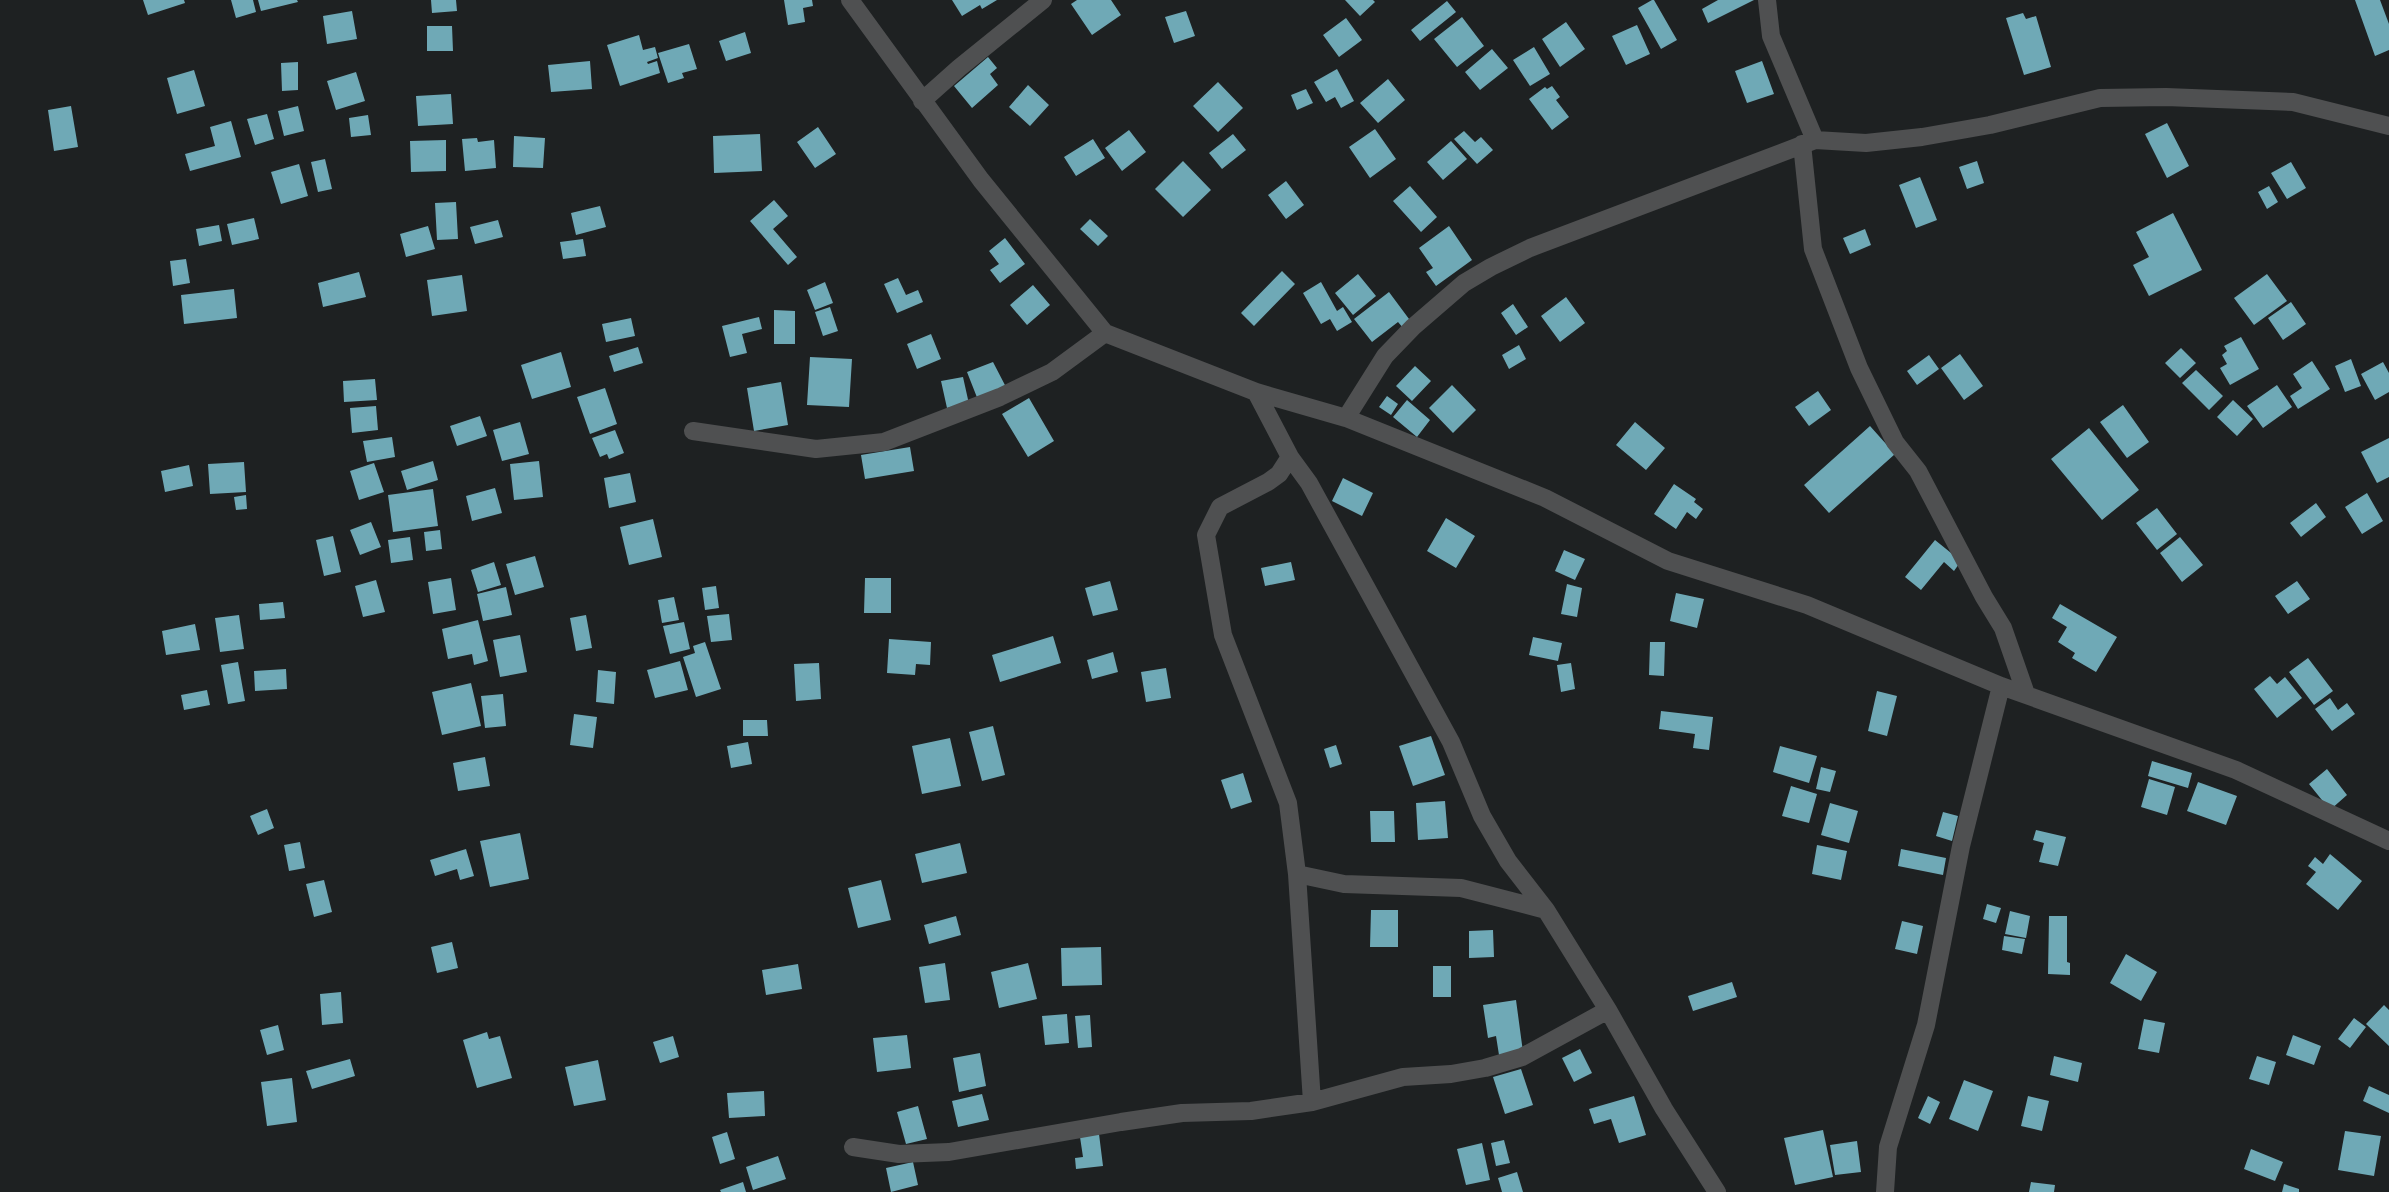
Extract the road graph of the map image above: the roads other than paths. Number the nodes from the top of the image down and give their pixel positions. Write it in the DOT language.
graph roads {
  1 [pos="850,0"];
  2 [pos="1043,0"];
  3 [pos="1767,0"];
  4 [pos="922,101"];
  5 [pos="2389,126"];
  6 [pos="1808,142"];
  7 [pos="1105,333"];
  8 [pos="1256,392"];
  9 [pos="1346,418"];
  10 [pos="693,431"];
  11 [pos="1290,457"];
  12 [pos="2001,686"];
  13 [pos="2026,694"];
  14 [pos="2386,835"];
  15 [pos="1297,874"];
  16 [pos="1546,910"];
  17 [pos="1608,1010"];
  18 [pos="1312,1102"];
  19 [pos="853,1147"];
  20 [pos="1717,1192"];
  21 [pos="1885,1192"];
  1 -- 4 [label="street"];
  2 -- 4 [label="street"];
  3 -- 6 [label="street"];
  4 -- 7 [label="street"];
  5 -- 6 [label="street"];
  6 -- 9 [label="street"];
  6 -- 13 [label="street"];
  7 -- 8 [label="street"];
  7 -- 10 [label="street"];
  8 -- 9 [label="street"];
  8 -- 11 [label="street"];
  9 -- 12 [label="street"];
  11 -- 15 [label="street"];
  11 -- 16 [label="street"];
  12 -- 13 [label="street"];
  12 -- 21 [label="street"];
  13 -- 14 [label="street"];
  15 -- 16 [label="street"];
  15 -- 18 [label="street"];
  16 -- 17 [label="street"];
  17 -- 18 [label="street"];
  17 -- 20 [label="street"];
  18 -- 19 [label="street"];
}
